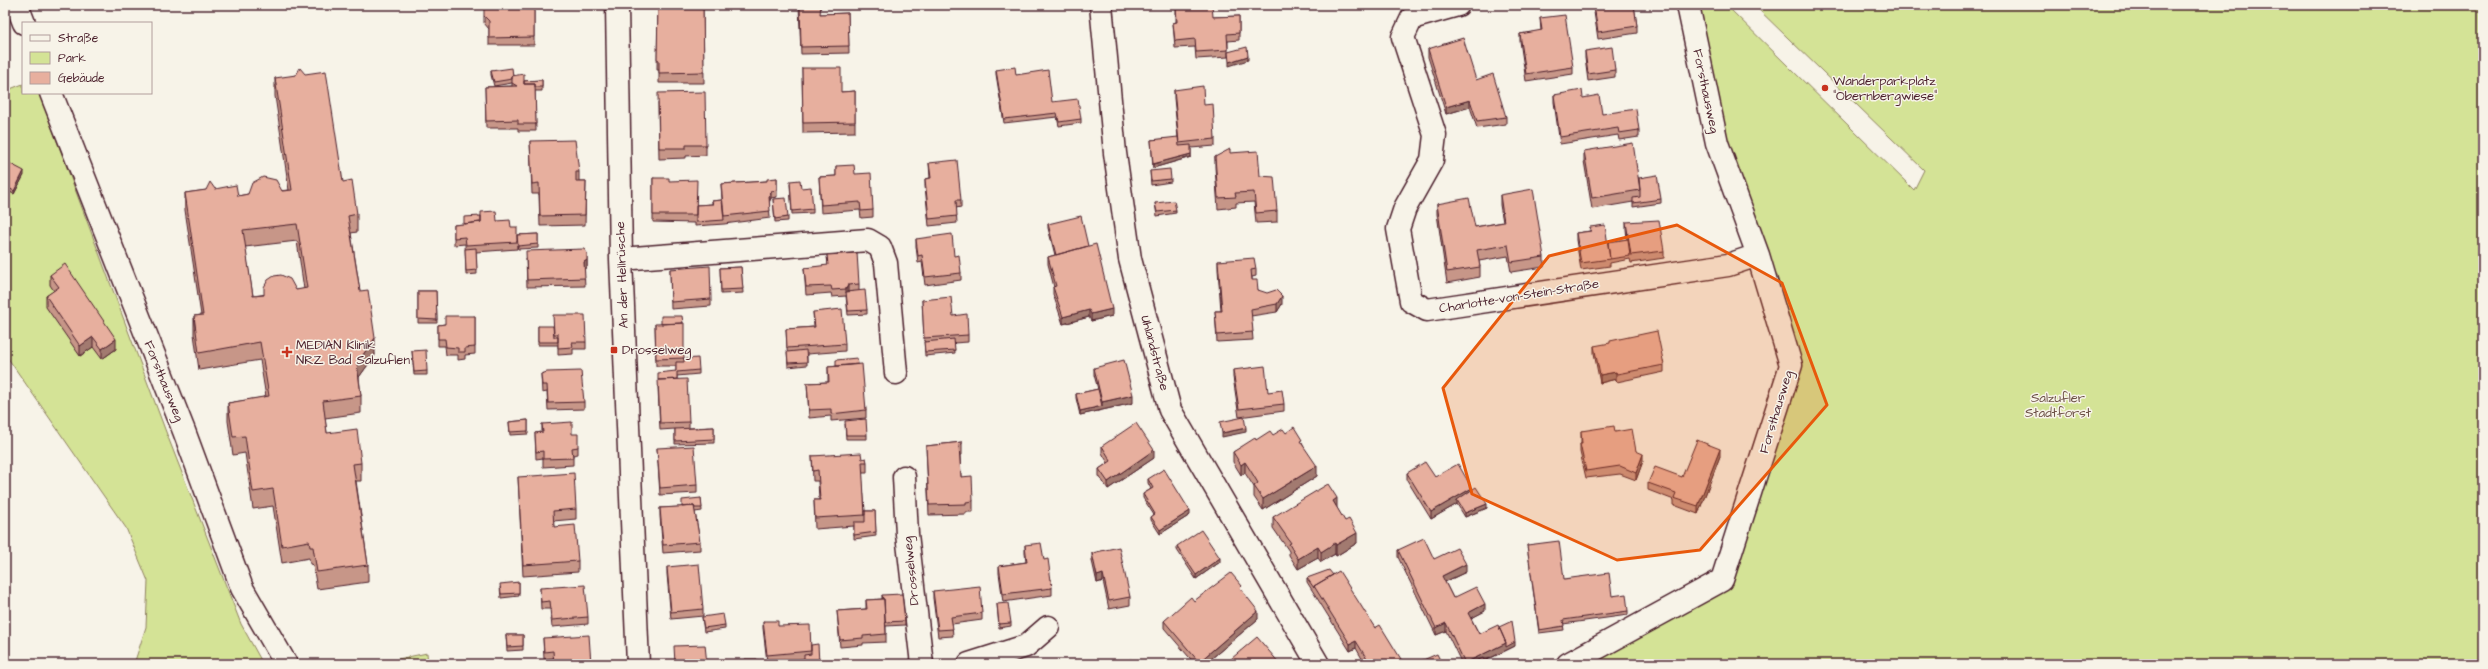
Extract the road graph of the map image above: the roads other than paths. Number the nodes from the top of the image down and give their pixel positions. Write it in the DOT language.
graph roads {
  1 [pos="17,5"];
  2 [pos="617,5"];
  3 [pos="1101,5"];
  4 [pos="1458,5"];
  5 [pos="1688,5"];
  6 [pos="24,22"];
  7 [pos="51,94"];
  8 [pos="1758,255"];
  9 [pos="621,259"];
  10 [pos="896,372"];
  11 [pos="904,477"];
  12 [pos="1048,627"];
  13 [pos="286,664"];
  14 [pos="638,664"];
  15 [pos="922,664"];
  16 [pos="969,664"];
  17 [pos="1318,664"];
  18 [pos="1568,664"];
  1 -- 6 [label="street"];
  2 -- 9 [label="street, An der Hellrüsche"];
  3 -- 17 [label="street, Uhlandstraße"];
  4 -- 8 [label="street, Charlotte-von-Stein-Straße"];
  5 -- 8 [label="street, Forsthausweg"];
  7 -- 13 [label="street, Forsthausweg"];
  8 -- 18 [label="street, Forsthausweg"];
  9 -- 10 [label="street"];
  9 -- 14 [label="street, An der Hellrüsche"];
  11 -- 15 [label="street, Drosselweg"];
  12 -- 16 [label="street"];
}
